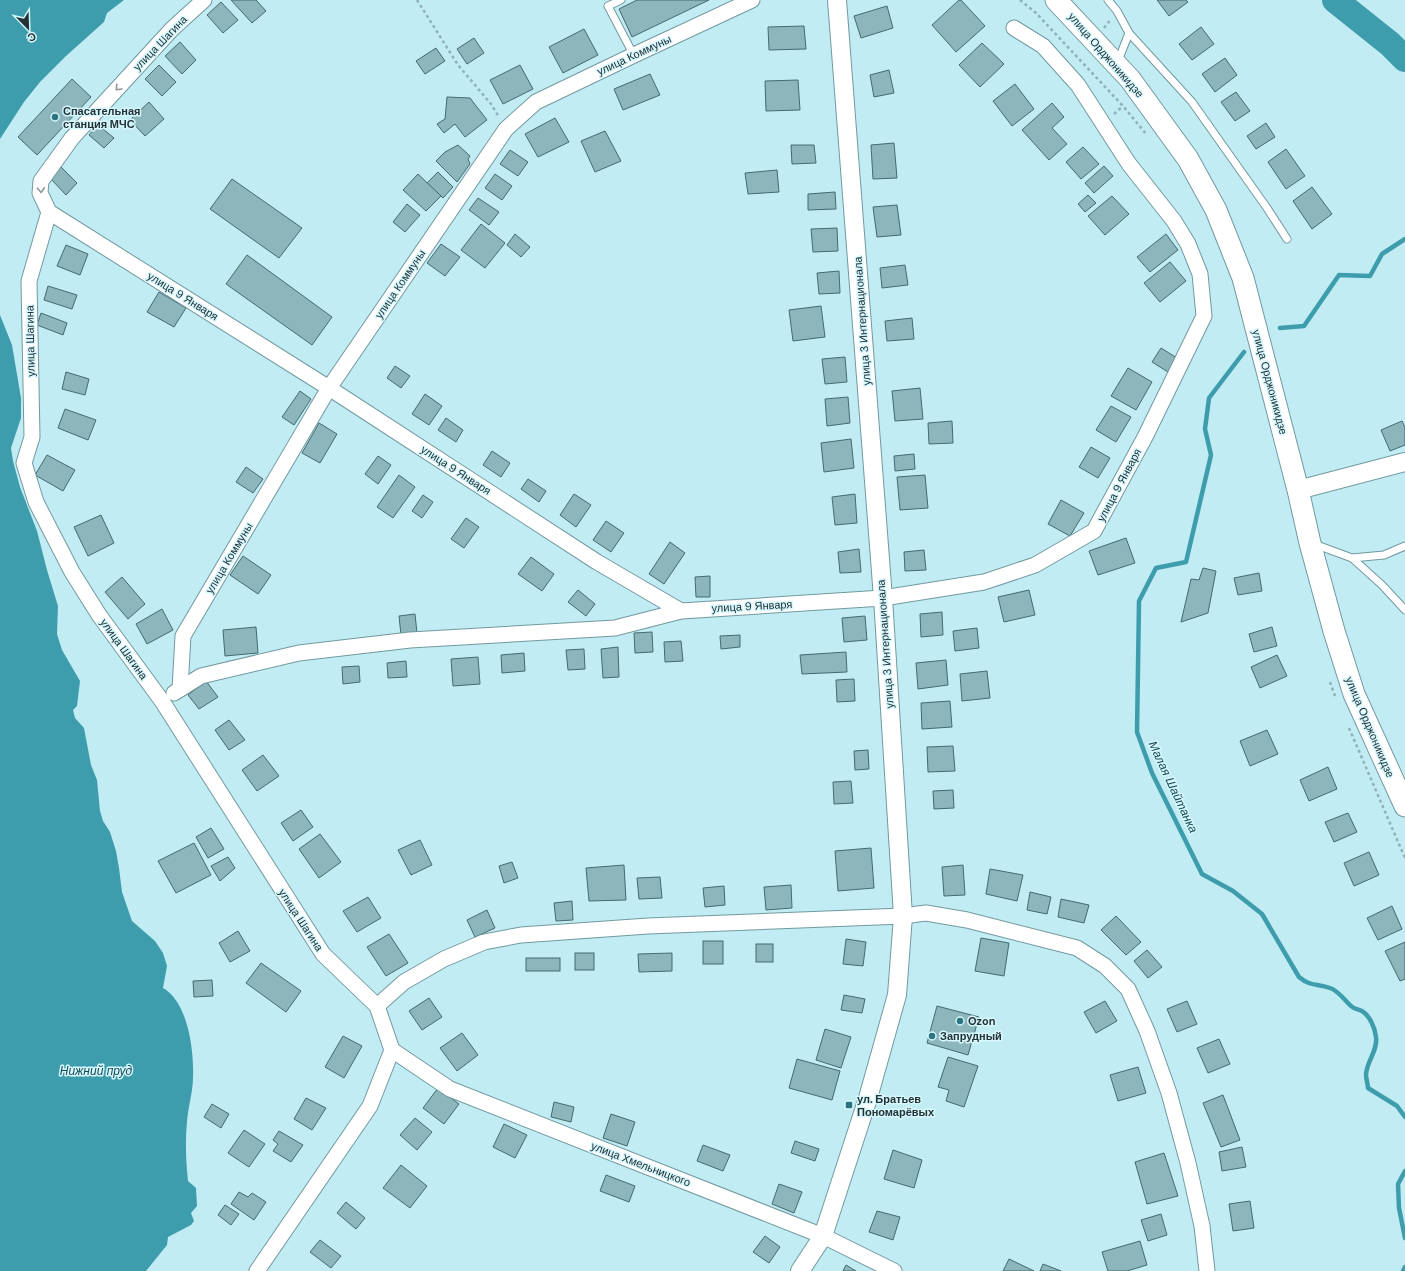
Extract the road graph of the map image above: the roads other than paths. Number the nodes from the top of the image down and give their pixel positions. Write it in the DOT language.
graph roads {
  1 [pos="204,0"];
  2 [pos="621,0"];
  3 [pos="752,0"];
  4 [pos="837,0"];
  5 [pos="1056,0"];
  6 [pos="1108,0"];
  7 [pos="1014,28"];
  8 [pos="1129,33"];
  9 [pos="634,55"];
  10 [pos="1117,65"];
  11 [pos="49,212"];
  12 [pos="1287,239"];
  13 [pos="329,388"];
  14 [pos="1405,462"];
  15 [pos="1298,490"];
  16 [pos="1310,543"];
  17 [pos="1405,546"];
  18 [pos="1352,558"];
  19 [pos="883,598"];
  20 [pos="1405,610"];
  21 [pos="681,611"];
  22 [pos="180,689"];
  23 [pos="162,701"];
  24 [pos="1405,806"];
  25 [pos="903,916"];
  26 [pos="377,1006"];
  27 [pos="392,1050"];
  28 [pos="823,1236"];
  29 [pos="263,1269"];
  30 [pos="800,1271"];
  31 [pos="894,1271"];
  32 [pos="1207,1271"];
  1 -- 11 [label="street, улица Шагина, one-way"];
  2 -- 9 [label="lane"];
  3 -- 9 [label="street, улица Коммуны"];
  4 -- 19 [label="street, улица 3 Интернационала"];
  5 -- 10 [label="main road, улица Орджоникидзе"];
  6 -- 8 [label="lane"];
  7 -- 19 [label="street, улица 9 Января"];
  8 -- 10 [label="lane"];
  8 -- 12 [label="lane"];
  9 -- 13 [label="street, улица Коммуны"];
  10 -- 15 [label="main road, улица Орджоникидзе"];
  11 -- 13 [label="street, улица 9 Января"];
  11 -- 23 [label="street, улица Шагина"];
  13 -- 21 [label="street, улица 9 Января"];
  13 -- 22 [label="street, улица Коммуны"];
  14 -- 15 [label="street"];
  15 -- 16 [label="main road, улица Орджоникидзе"];
  16 -- 18 [label="lane"];
  16 -- 24 [label="main road, улица Орджоникидзе"];
  17 -- 18 [label="lane"];
  18 -- 20 [label="lane"];
  19 -- 21 [label="street, улица 9 Января"];
  19 -- 25 [label="street, улица 3 Интернационала"];
  21 -- 22 [label="street"];
  22 -- 23 [label="street"];
  23 -- 26 [label="street, улица Шагина"];
  25 -- 26 [label="street"];
  25 -- 28 [label="street, улица 3 Интернационала"];
  25 -- 32 [label="street"];
  26 -- 27 [label="street, улица Шагина"];
  27 -- 28 [label="street, улица Хмельницкого"];
  27 -- 29 [label="street"];
  28 -- 30 [label="street, улица 3 Интернационала"];
  28 -- 31 [label="street, улица Хмельницкого"];
}
